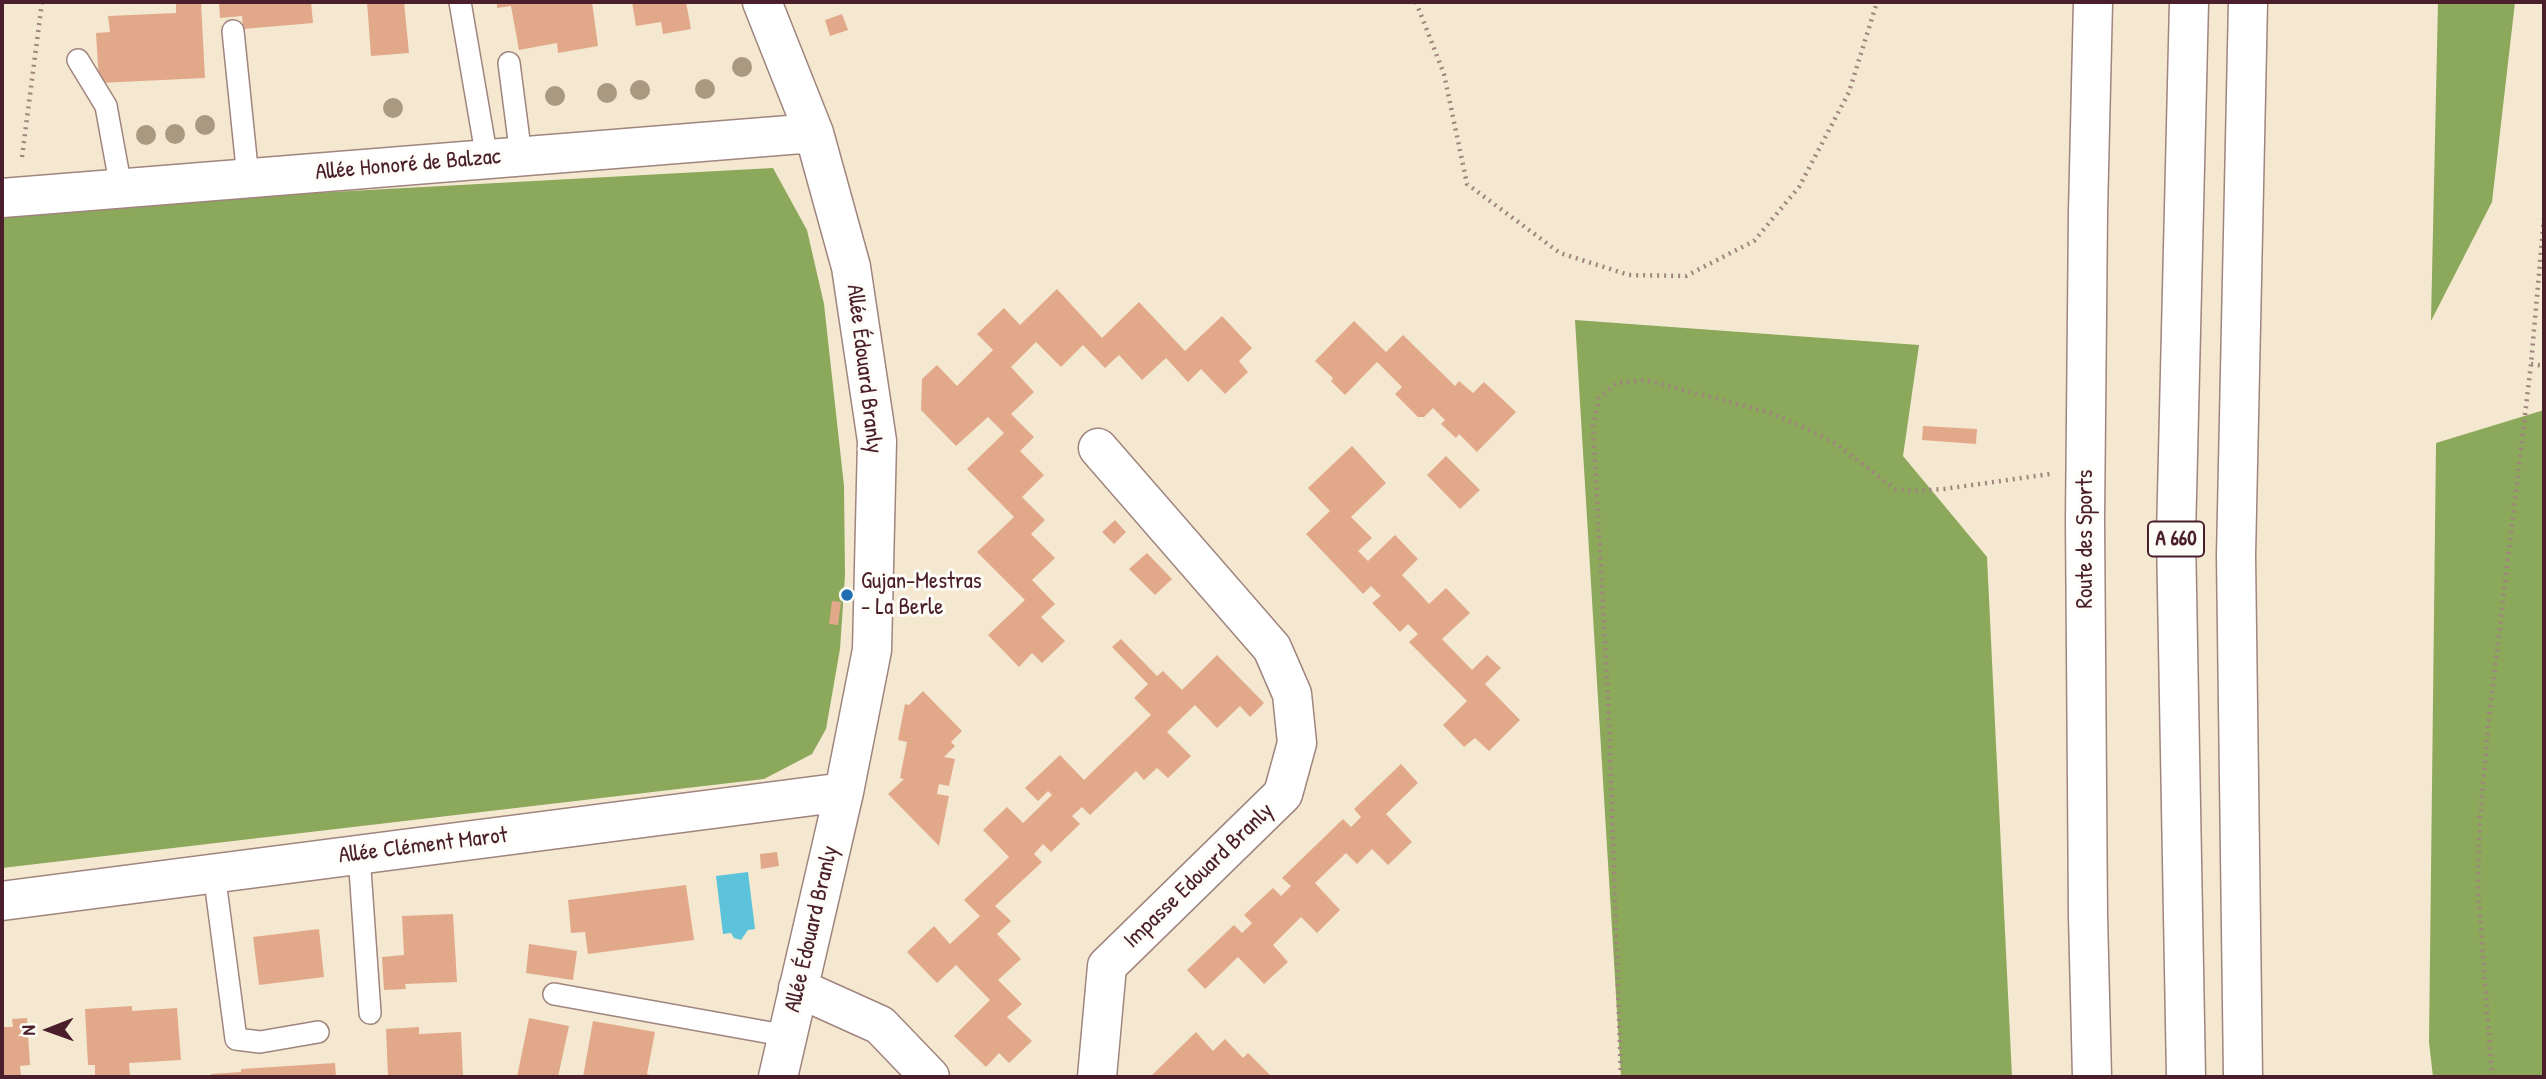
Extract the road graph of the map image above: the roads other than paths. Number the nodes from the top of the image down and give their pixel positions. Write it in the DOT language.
graph roads {
  1 [pos="460,2"];
  2 [pos="762,2"];
  3 [pos="2093,2"];
  4 [pos="2189,2"];
  5 [pos="2248,2"];
  6 [pos="233,31"];
  7 [pos="78,60"];
  8 [pos="509,63"];
  9 [pos="814,132"];
  10 [pos="504,158"];
  11 [pos="248,178"];
  12 [pos="121,188"];
  13 [pos="9,197"];
  14 [pos="1098,448"];
  15 [pos="844,792"];
  16 [pos="359,855"];
  17 [pos="214,873"];
  18 [pos="2,901"];
  19 [pos="798,988"];
  20 [pos="554,994"];
  21 [pos="370,1013"];
  22 [pos="318,1032"];
  23 [pos="788,1036"];
  24 [pos="778,1077"];
  25 [pos="930,1077"];
  26 [pos="1097,1077"];
  27 [pos="2092,1077"];
  28 [pos="2186,1077"];
  29 [pos="2243,1077"];
  1 -- 10 [label="lane"];
  2 -- 9 [label="main road, Allée Édouard Branly"];
  3 -- 27 [label="main road, Route des Sports"];
  4 -- 28 [label="main road, A 660"];
  5 -- 29 [label="main road, A 660"];
  6 -- 11 [label="lane"];
  7 -- 12 [label="lane"];
  8 -- 10 [label="lane"];
  9 -- 10 [label="main road, Allée Honoré de Balzac"];
  9 -- 15 [label="main road, Allée Édouard Branly"];
  10 -- 11 [label="main road, Allée Honoré de Balzac"];
  11 -- 12 [label="main road, Allée Honoré de Balzac"];
  12 -- 13 [label="main road, Allée Honoré de Balzac"];
  14 -- 26 [label="main road, Impasse Edouard Branly"];
  15 -- 16 [label="main road, Allée Clément Marot"];
  15 -- 19 [label="main road, Allée Édouard Branly"];
  16 -- 17 [label="main road, Allée Clément Marot"];
  16 -- 21 [label="lane"];
  17 -- 18 [label="main road, Allée Clément Marot"];
  17 -- 22 [label="lane"];
  19 -- 23 [label="main road, Allée Édouard Branly"];
  19 -- 25 [label="main road"];
  20 -- 23 [label="lane"];
  23 -- 24 [label="main road, Allée Édouard Branly"];
}
